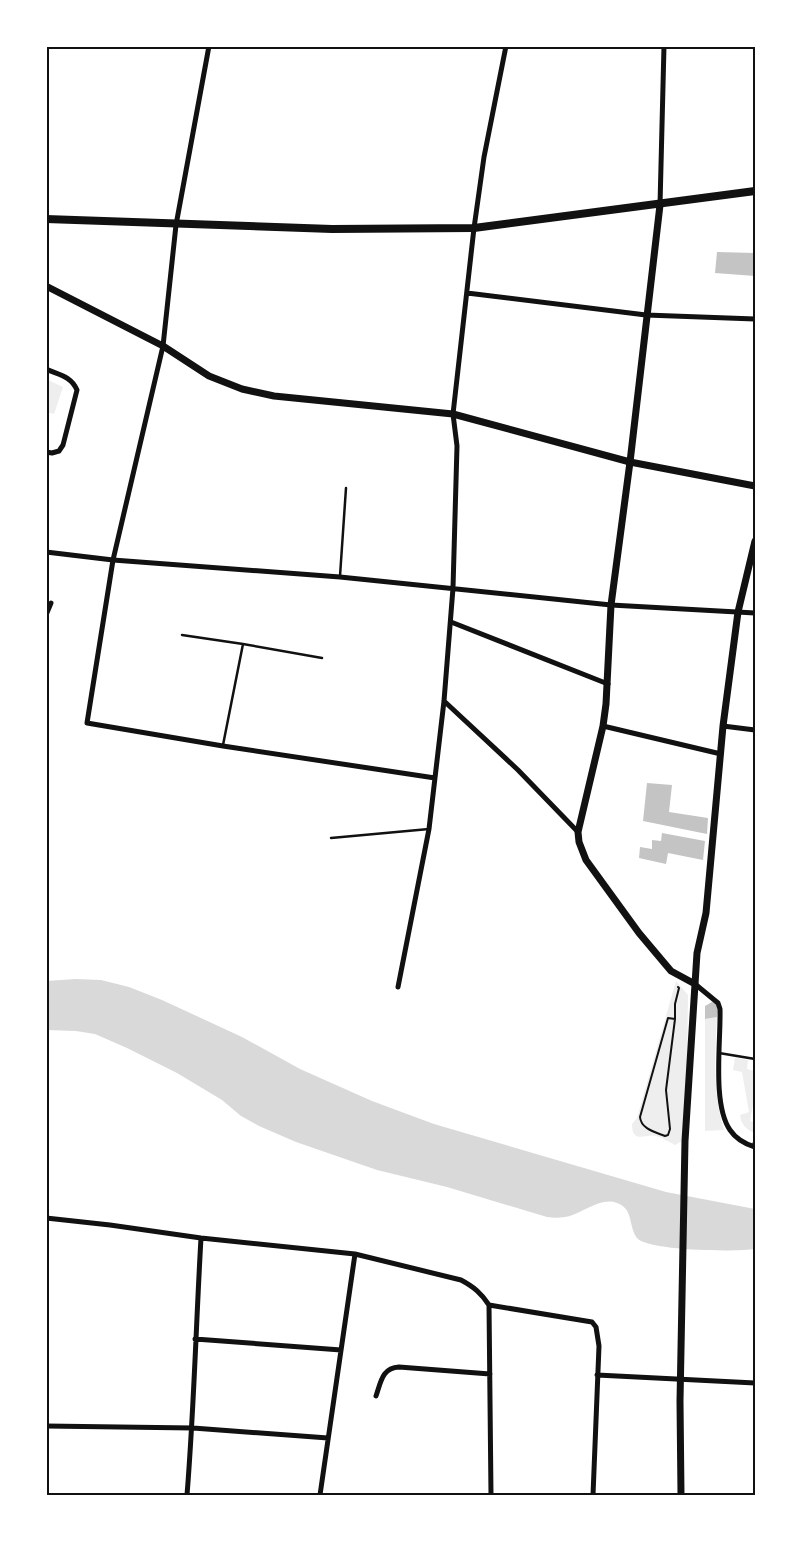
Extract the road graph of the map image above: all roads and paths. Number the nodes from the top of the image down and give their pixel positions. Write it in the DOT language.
graph roads {
  1 [pos="209,46"];
  2 [pos="506,46"];
  3 [pos="664,46"];
  4 [pos="755,191"];
  5 [pos="660,204"];
  6 [pos="46,219"];
  7 [pos="176,225"];
  8 [pos="474,228"];
  9 [pos="46,286"];
  10 [pos="467,292"];
  11 [pos="646,315"];
  12 [pos="755,319"];
  13 [pos="163,346"];
  14 [pos="46,369"];
  15 [pos="453,414"];
  16 [pos="46,452"];
  17 [pos="630,462"];
  18 [pos="755,486"];
  19 [pos="346,488"];
  20 [pos="755,541"];
  21 [pos="46,552"];
  22 [pos="112,560"];
  23 [pos="340,577"];
  24 [pos="453,588"];
  25 [pos="51,603"];
  26 [pos="611,605"];
  27 [pos="738,612"];
  28 [pos="755,613"];
  29 [pos="46,615"];
  30 [pos="451,622"];
  31 [pos="182,635"];
  32 [pos="243,644"];
  33 [pos="322,658"];
  34 [pos="608,684"];
  35 [pos="444,701"];
  36 [pos="603,726"];
  37 [pos="723,726"];
  38 [pos="755,730"];
  39 [pos="222,746"];
  40 [pos="721,754"];
  41 [pos="435,778"];
  42 [pos="428,828"];
  43 [pos="578,832"];
  44 [pos="331,838"];
  45 [pos="671,971"];
  46 [pos="695,984"];
  47 [pos="398,987"];
  48 [pos="675,1019"];
  49 [pos="719,1053"];
  50 [pos="755,1059"];
  51 [pos="755,1139"];
  52 [pos="754,1146"];
  53 [pos="46,1218"];
  54 [pos="201,1238"];
  55 [pos="355,1254"];
  56 [pos="489,1305"];
  57 [pos="195,1340"];
  58 [pos="340,1350"];
  59 [pos="490,1374"];
  60 [pos="597,1375"];
  61 [pos="755,1382"];
  62 [pos="376,1396"];
  63 [pos="46,1426"];
  64 [pos="193,1428"];
  65 [pos="328,1438"];
  66 [pos="187,1495"];
  67 [pos="320,1495"];
  68 [pos="491,1495"];
  69 [pos="593,1495"];
  70 [pos="681,1495"];
  1 -- 7 [label="street"];
  2 -- 8 [label="street"];
  3 -- 5 [label="street"];
  4 -- 5 [label="main road"];
  5 -- 8 [label="main road"];
  5 -- 11 [label="street"];
  6 -- 7 [label="main road"];
  7 -- 8 [label="main road"];
  7 -- 13 [label="street"];
  8 -- 10 [label="street"];
  9 -- 13 [label="street"];
  10 -- 11 [label="street"];
  10 -- 15 [label="street"];
  11 -- 12 [label="street"];
  11 -- 17 [label="street"];
  13 -- 15 [label="street"];
  13 -- 22 [label="street"];
  14 -- 16 [label="street"];
  15 -- 17 [label="street"];
  15 -- 24 [label="street"];
  17 -- 18 [label="street"];
  17 -- 26 [label="street"];
  19 -- 23 [label="lane"];
  20 -- 27 [label="street"];
  21 -- 22 [label="street"];
  22 -- 23 [label="street"];
  22 -- 39 [label="street"];
  23 -- 24 [label="street"];
  24 -- 26 [label="street"];
  24 -- 30 [label="street"];
  25 -- 29 [label="street"];
  26 -- 27 [label="street"];
  26 -- 34 [label="street"];
  27 -- 28 [label="street"];
  27 -- 37 [label="street"];
  30 -- 34 [label="street"];
  30 -- 35 [label="street"];
  31 -- 32 [label="lane"];
  32 -- 33 [label="lane"];
  32 -- 39 [label="lane"];
  34 -- 36 [label="street"];
  35 -- 41 [label="street"];
  35 -- 43 [label="street"];
  36 -- 40 [label="street"];
  36 -- 43 [label="street"];
  37 -- 38 [label="street"];
  37 -- 40 [label="street"];
  39 -- 41 [label="street"];
  40 -- 46 [label="street"];
  41 -- 42 [label="street"];
  42 -- 44 [label="lane"];
  42 -- 47 [label="street"];
  43 -- 45 [label="street"];
  45 -- 46 [label="street"];
  45 -- 48 [label="path"];
  46 -- 49 [label="street"];
  46 -- 70 [label="street"];
  48 -- 48 [label="path"];
  49 -- 50 [label="lane"];
  49 -- 52 [label="street"];
  51 -- 52 [label="lane"];
  53 -- 54 [label="street"];
  54 -- 55 [label="street"];
  54 -- 57 [label="street"];
  55 -- 56 [label="street"];
  55 -- 58 [label="street"];
  56 -- 59 [label="street"];
  56 -- 60 [label="street"];
  57 -- 58 [label="street"];
  57 -- 64 [label="street"];
  58 -- 65 [label="street"];
  59 -- 62 [label="street"];
  59 -- 68 [label="street"];
  60 -- 61 [label="street"];
  60 -- 69 [label="street"];
  63 -- 64 [label="street"];
  64 -- 65 [label="street"];
  64 -- 66 [label="street"];
  65 -- 67 [label="street"];
}
